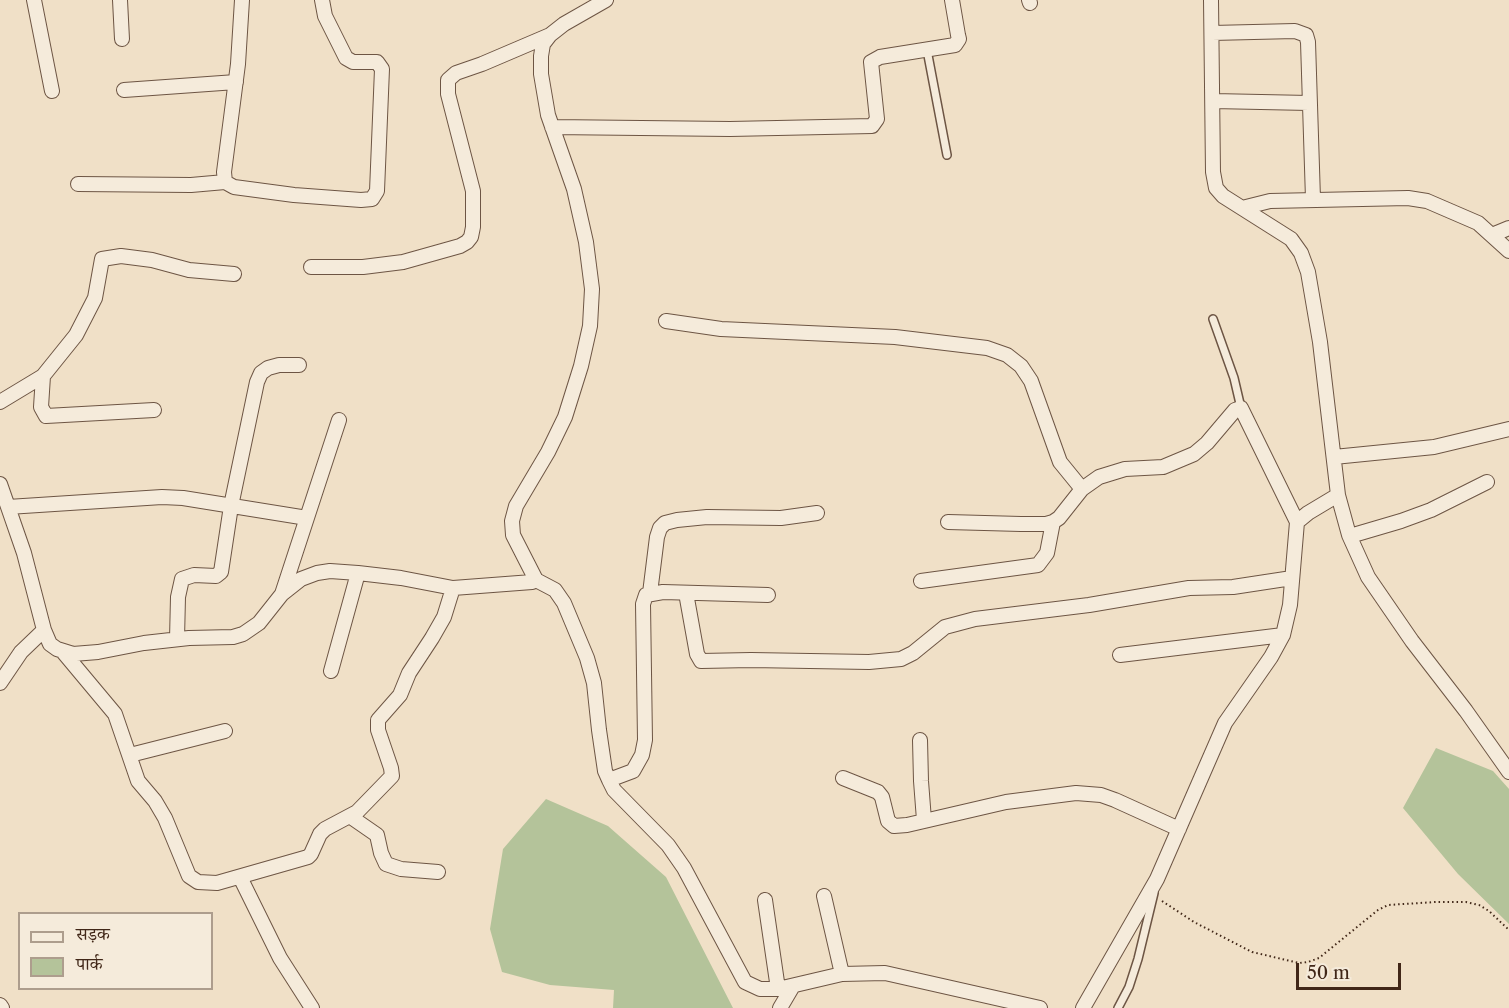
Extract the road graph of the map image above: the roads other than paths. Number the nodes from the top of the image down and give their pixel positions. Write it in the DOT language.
graph roads {
  1 [pos="34,0"];
  2 [pos="120,0"];
  3 [pos="242,0"];
  4 [pos="322,0"];
  5 [pos="606,0"];
  6 [pos="952,0"];
  7 [pos="1211,0"];
  8 [pos="1212,33"];
  9 [pos="550,34"];
  10 [pos="122,39"];
  11 [pos="927,50"];
  12 [pos="236,82"];
  13 [pos="124,90"];
  14 [pos="52,91"];
  15 [pos="1213,101"];
  16 [pos="1309,103"];
  17 [pos="552,127"];
  18 [pos="947,155"];
  19 [pos="225,182"];
  20 [pos="78,184"];
  21 [pos="1313,199"];
  22 [pos="1242,208"];
  23 [pos="1509,228"];
  24 [pos="1492,235"];
  25 [pos="1509,251"];
  26 [pos="312,267"];
  27 [pos="234,274"];
  28 [pos="1213,319"];
  29 [pos="666,321"];
  30 [pos="299,365"];
  31 [pos="43,376"];
  32 [pos="0,402"];
  33 [pos="1241,408"];
  34 [pos="154,410"];
  35 [pos="339,420"];
  36 [pos="1509,429"];
  37 [pos="1334,457"];
  38 [pos="1487,482"];
  39 [pos="0,484"];
  40 [pos="1082,489"];
  41 [pos="1338,495"];
  42 [pos="231,506"];
  43 [pos="8,507"];
  44 [pos="817,513"];
  45 [pos="307,518"];
  46 [pos="948,522"];
  47 [pos="1053,522"];
  48 [pos="1297,522"];
  49 [pos="1350,536"];
  50 [pos="358,573"];
  51 [pos="1292,578"];
  52 [pos="536,580"];
  53 [pos="921,581"];
  54 [pos="453,588"];
  55 [pos="650,593"];
  56 [pos="686,593"];
  57 [pos="282,594"];
  58 [pos="768,595"];
  59 [pos="44,630"];
  60 [pos="1282,636"];
  61 [pos="177,639"];
  62 [pos="64,652"];
  63 [pos="1120,655"];
  64 [pos="332,672"];
  65 [pos="0,683"];
  66 [pos="225,731"];
  67 [pos="920,740"];
  68 [pos="130,755"];
  69 [pos="1509,772"];
  70 [pos="843,778"];
  71 [pos="609,780"];
  72 [pos="351,817"];
  73 [pos="924,820"];
  74 [pos="1179,829"];
  75 [pos="438,872"];
  76 [pos="240,877"];
  77 [pos="1157,879"];
  78 [pos="824,896"];
  79 [pos="765,900"];
  80 [pos="843,974"];
  81 [pos="793,986"];
  82 [pos="777,990"];
  83 [pos="312,1008"];
  84 [pos="780,1008"];
  85 [pos="1040,1008"];
  86 [pos="1083,1008"];
  87 [pos="1118,1008"];
  1 -- 14 [label="street"];
  2 -- 10 [label="street"];
  3 -- 12 [label="street"];
  4 -- 19 [label="street"];
  5 -- 9 [label="street"];
  6 -- 11 [label="street"];
  7 -- 8 [label="street"];
  8 -- 15 [label="street"];
  8 -- 16 [label="street"];
  9 -- 17 [label="street"];
  9 -- 26 [label="street"];
  11 -- 17 [label="street"];
  11 -- 18 [label="lane"];
  12 -- 13 [label="street"];
  12 -- 19 [label="street"];
  15 -- 16 [label="street"];
  15 -- 22 [label="street"];
  16 -- 21 [label="street"];
  17 -- 52 [label="street"];
  19 -- 20 [label="street"];
  21 -- 22 [label="street"];
  21 -- 24 [label="street"];
  22 -- 37 [label="street"];
  23 -- 24 [label="street"];
  24 -- 25 [label="street"];
  27 -- 31 [label="street"];
  28 -- 33 [label="lane"];
  29 -- 40 [label="street"];
  30 -- 42 [label="street"];
  31 -- 32 [label="street"];
  31 -- 34 [label="street"];
  33 -- 40 [label="street"];
  33 -- 48 [label="street"];
  35 -- 45 [label="street"];
  36 -- 37 [label="street"];
  37 -- 41 [label="street"];
  38 -- 49 [label="street"];
  39 -- 43 [label="street"];
  40 -- 47 [label="street"];
  41 -- 48 [label="street"];
  41 -- 49 [label="street"];
  42 -- 43 [label="street"];
  42 -- 45 [label="street"];
  42 -- 61 [label="street"];
  43 -- 59 [label="street"];
  44 -- 55 [label="street"];
  45 -- 57 [label="street"];
  46 -- 47 [label="street"];
  47 -- 53 [label="street"];
  48 -- 51 [label="street"];
  49 -- 69 [label="street"];
  50 -- 54 [label="street"];
  50 -- 57 [label="street"];
  50 -- 64 [label="street"];
  51 -- 56 [label="street"];
  51 -- 60 [label="street"];
  52 -- 54 [label="street"];
  52 -- 71 [label="street"];
  54 -- 72 [label="street"];
  55 -- 56 [label="street"];
  55 -- 71 [label="street"];
  56 -- 58 [label="street"];
  57 -- 61 [label="street"];
  59 -- 62 [label="street"];
  59 -- 65 [label="street"];
  60 -- 63 [label="street"];
  60 -- 74 [label="street"];
  61 -- 62 [label="street"];
  62 -- 68 [label="street"];
  66 -- 68 [label="street"];
  67 -- 73 [label="street"];
  68 -- 76 [label="street"];
  70 -- 73 [label="street"];
  71 -- 82 [label="street"];
  72 -- 75 [label="street"];
  72 -- 76 [label="street"];
  73 -- 74 [label="street"];
  74 -- 77 [label="street"];
  76 -- 83 [label="street"];
  77 -- 86 [label="street"];
  77 -- 87 [label="lane"];
  78 -- 80 [label="street"];
  79 -- 82 [label="street"];
  80 -- 81 [label="street"];
  80 -- 85 [label="street"];
  81 -- 82 [label="street"];
  81 -- 84 [label="street"];
}
